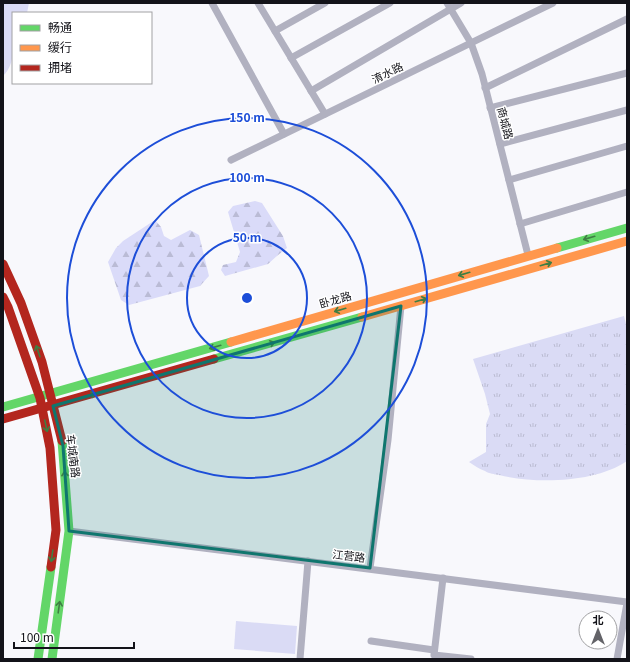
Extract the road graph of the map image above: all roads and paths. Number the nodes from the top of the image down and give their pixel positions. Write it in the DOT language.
graph roads {
  1 [pos="212,3"];
  2 [pos="258,3"];
  3 [pos="325,3"];
  4 [pos="390,3"];
  5 [pos="462,3"];
  6 [pos="553,3"];
  7 [pos="449,6"];
  8 [pos="627,19"];
  9 [pos="275,32"];
  10 [pos="471,43"];
  11 [pos="291,58"];
  12 [pos="627,73"];
  13 [pos="485,88"];
  14 [pos="311,91"];
  15 [pos="490,108"];
  16 [pos="627,110"];
  17 [pos="325,114"];
  18 [pos="284,134"];
  19 [pos="500,144"];
  20 [pos="627,146"];
  21 [pos="231,160"];
  22 [pos="509,180"];
  23 [pos="627,192"];
  24 [pos="520,224"];
  25 [pos="627,228"];
  26 [pos="627,241"];
  27 [pos="528,255"];
  28 [pos="3,264"];
  29 [pos="3,297"];
  30 [pos="401,306"];
  31 [pos="51,394"];
  32 [pos="40,398"];
  33 [pos="53,406"];
  34 [pos="3,408"];
  35 [pos="42,408"];
  36 [pos="3,419"];
  37 [pos="69,531"];
  38 [pos="308,561"];
  39 [pos="370,568"];
  40 [pos="443,578"];
  41 [pos="627,602"];
  42 [pos="371,641"];
  43 [pos="434,650"];
  44 [pos="38,659"];
  45 [pos="52,659"];
  46 [pos="300,659"];
  47 [pos="471,659"];
  48 [pos="618,659"];
  1 -- 18 [label="street"];
  2 -- 9 [label="street"];
  3 -- 9 [label="street"];
  4 -- 11 [label="street"];
  5 -- 7 [label="street"];
  6 -- 10 [label="street, 淯水路"];
  7 -- 10 [label="street, 商城路"];
  7 -- 14 [label="street"];
  8 -- 13 [label="street"];
  9 -- 11 [label="street"];
  10 -- 13 [label="street, 商城路"];
  10 -- 17 [label="street, 淯水路"];
  11 -- 14 [label="street"];
  12 -- 15 [label="street"];
  13 -- 15 [label="street, 商城路"];
  14 -- 17 [label="street"];
  15 -- 19 [label="street, 商城路"];
  16 -- 19 [label="street"];
  17 -- 18 [label="street, 淯水路"];
  18 -- 21 [label="street, 淯水路"];
  19 -- 22 [label="street, 商城路"];
  20 -- 22 [label="street"];
  22 -- 24 [label="street, 商城路"];
  23 -- 24 [label="street"];
  24 -- 27 [label="street, 商城路"];
  25 -- 27 [label="main road, 卧龙路, one-way"];
  30 -- 26 [label="main road, one-way"];
  27 -- 31 [label="main road, 卧龙路, one-way"];
  31 -- 28 [label="main road, 车城南路, one-way"];
  29 -- 32 [label="main road, 车城南路"];
  33 -- 30 [label="main road, one-way"];
  30 -- 39 [label="street"];
  31 -- 32 [label="main road, 卧龙路"];
  31 -- 33 [label="main road, 车城南路"];
  32 -- 34 [label="main road, 卧龙路"];
  32 -- 35 [label="main road, 车城南路"];
  33 -- 35 [label="main road"];
  37 -- 33 [label="main road, 车城南路, one-way"];
  35 -- 36 [label="main road"];
  35 -- 44 [label="main road, 车城南路, one-way"];
  37 -- 38 [label="street, 江营路"];
  45 -- 37 [label="main road, 车城南路, one-way"];
  38 -- 39 [label="street, 江营路"];
  38 -- 46 [label="street"];
  39 -- 40 [label="street, 江营路"];
  40 -- 41 [label="street, 江营路"];
  40 -- 43 [label="street"];
  41 -- 48 [label="street"];
  42 -- 43 [label="street"];
  43 -- 47 [label="street"];
}
